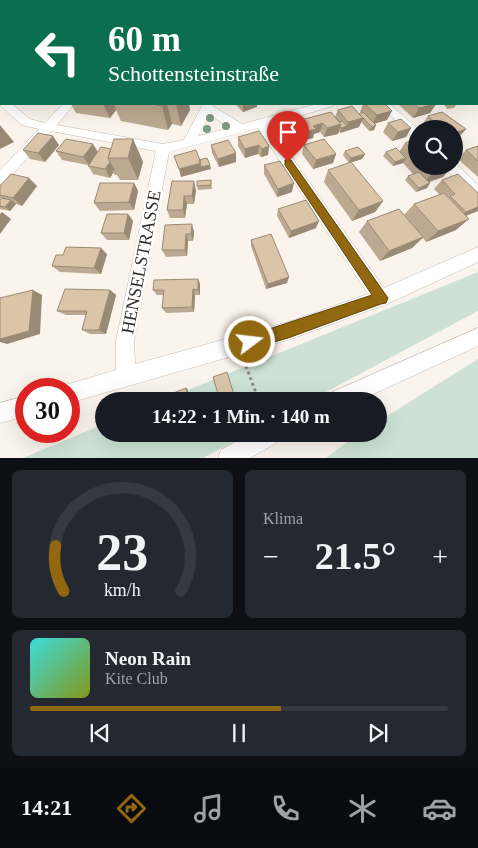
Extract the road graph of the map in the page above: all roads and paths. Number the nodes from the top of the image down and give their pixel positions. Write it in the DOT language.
graph roads {
  1 [pos="7,105"];
  2 [pos="68,105"];
  3 [pos="207,105"];
  4 [pos="326,105"];
  5 [pos="385,105"];
  6 [pos="262,124"];
  7 [pos="50,126"];
  8 [pos="408,126"];
  9 [pos="241,129"];
  10 [pos="189,144"];
  11 [pos="162,148"];
  12 [pos="459,175"];
  13 [pos="0,179"];
  14 [pos="478,193"];
  15 [pos="478,254"];
  16 [pos="381,298"];
  17 [pos="478,337"];
  18 [pos="246,366"];
  19 [pos="126,378"];
  20 [pos="80,391"];
  21 [pos="256,392"];
  22 [pos="355,392"];
  23 [pos="15,409"];
  24 [pos="0,413"];
  25 [pos="256,442"];
  26 [pos="229,458"];
  1 -- 7 [label="street"];
  2 -- 7 [label="street"];
  3 -- 9 [label="street"];
  3 -- 10 [label="street"];
  4 -- 6 [label="street"];
  5 -- 8 [label="street"];
  6 -- 9 [label="street"];
  6 -- 16 [label="street"];
  7 -- 11 [label="street"];
  7 -- 13 [label="street"];
  9 -- 10 [label="street"];
  10 -- 11 [label="street"];
  11 -- 19 [label="street, HENSELSTRASSE"];
  12 -- 14 [label="street"];
  15 -- 16 [label="street"];
  16 -- 19 [label="street"];
  17 -- 22 [label="street"];
  18 -- 21 [label="path"];
  19 -- 20 [label="street"];
  23 -- 24 [label="street"];
  25 -- 26 [label="street"];
}
